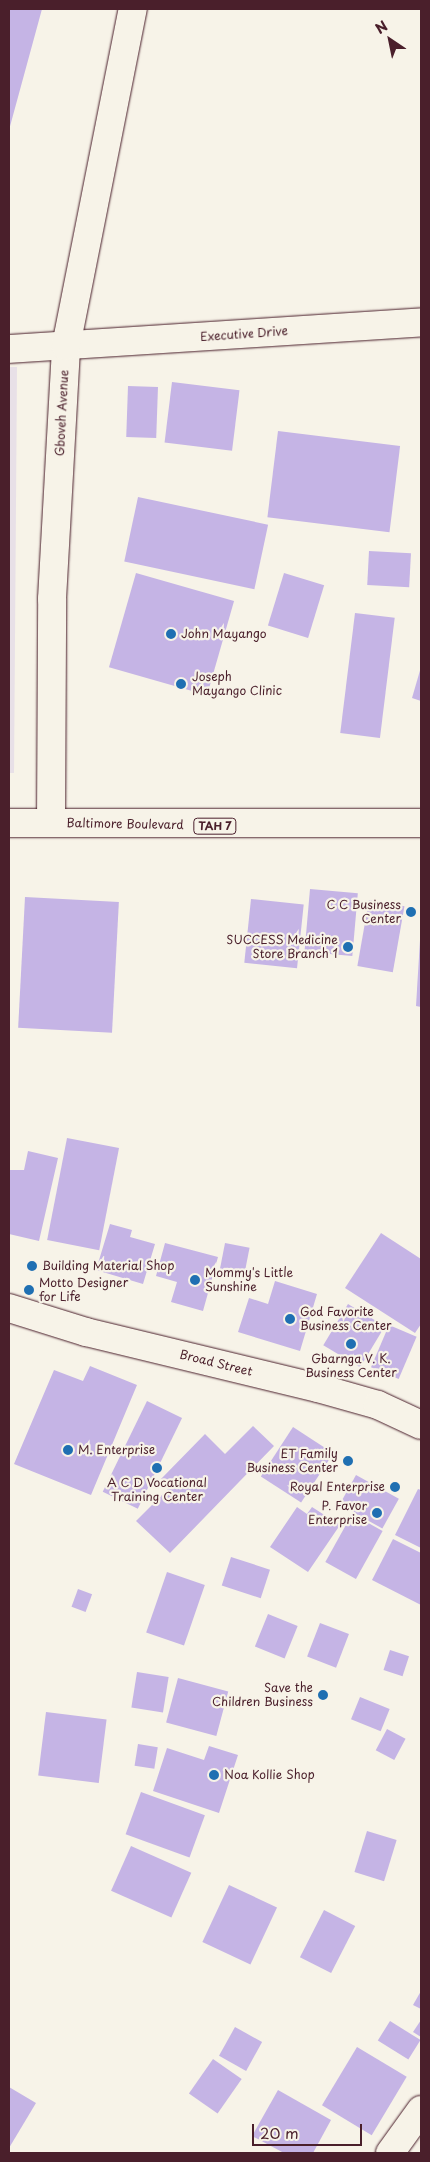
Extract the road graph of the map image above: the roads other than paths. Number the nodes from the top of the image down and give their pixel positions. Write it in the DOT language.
graph roads {
  1 [pos="132,9"];
  2 [pos="421,322"];
  3 [pos="66,346"];
  4 [pos="9,349"];
  5 [pos="9,823"];
  6 [pos="51,823"];
  7 [pos="421,824"];
  8 [pos="9,1308"];
  9 [pos="421,1425"];
  10 [pos="421,2110"];
  11 [pos="390,2153"];
  1 -- 3 [label="main road, Gboveh Avenue"];
  2 -- 3 [label="main road, Executive Drive"];
  3 -- 4 [label="main road, Executive Drive"];
  3 -- 6 [label="main road, Gboveh Avenue"];
  5 -- 6 [label="main road, Baltimore Boulevard / TAH 7"];
  6 -- 7 [label="main road, Baltimore Boulevard / TAH 7"];
  8 -- 9 [label="main road, Broad Street"];
  10 -- 11 [label="main road"];
}
